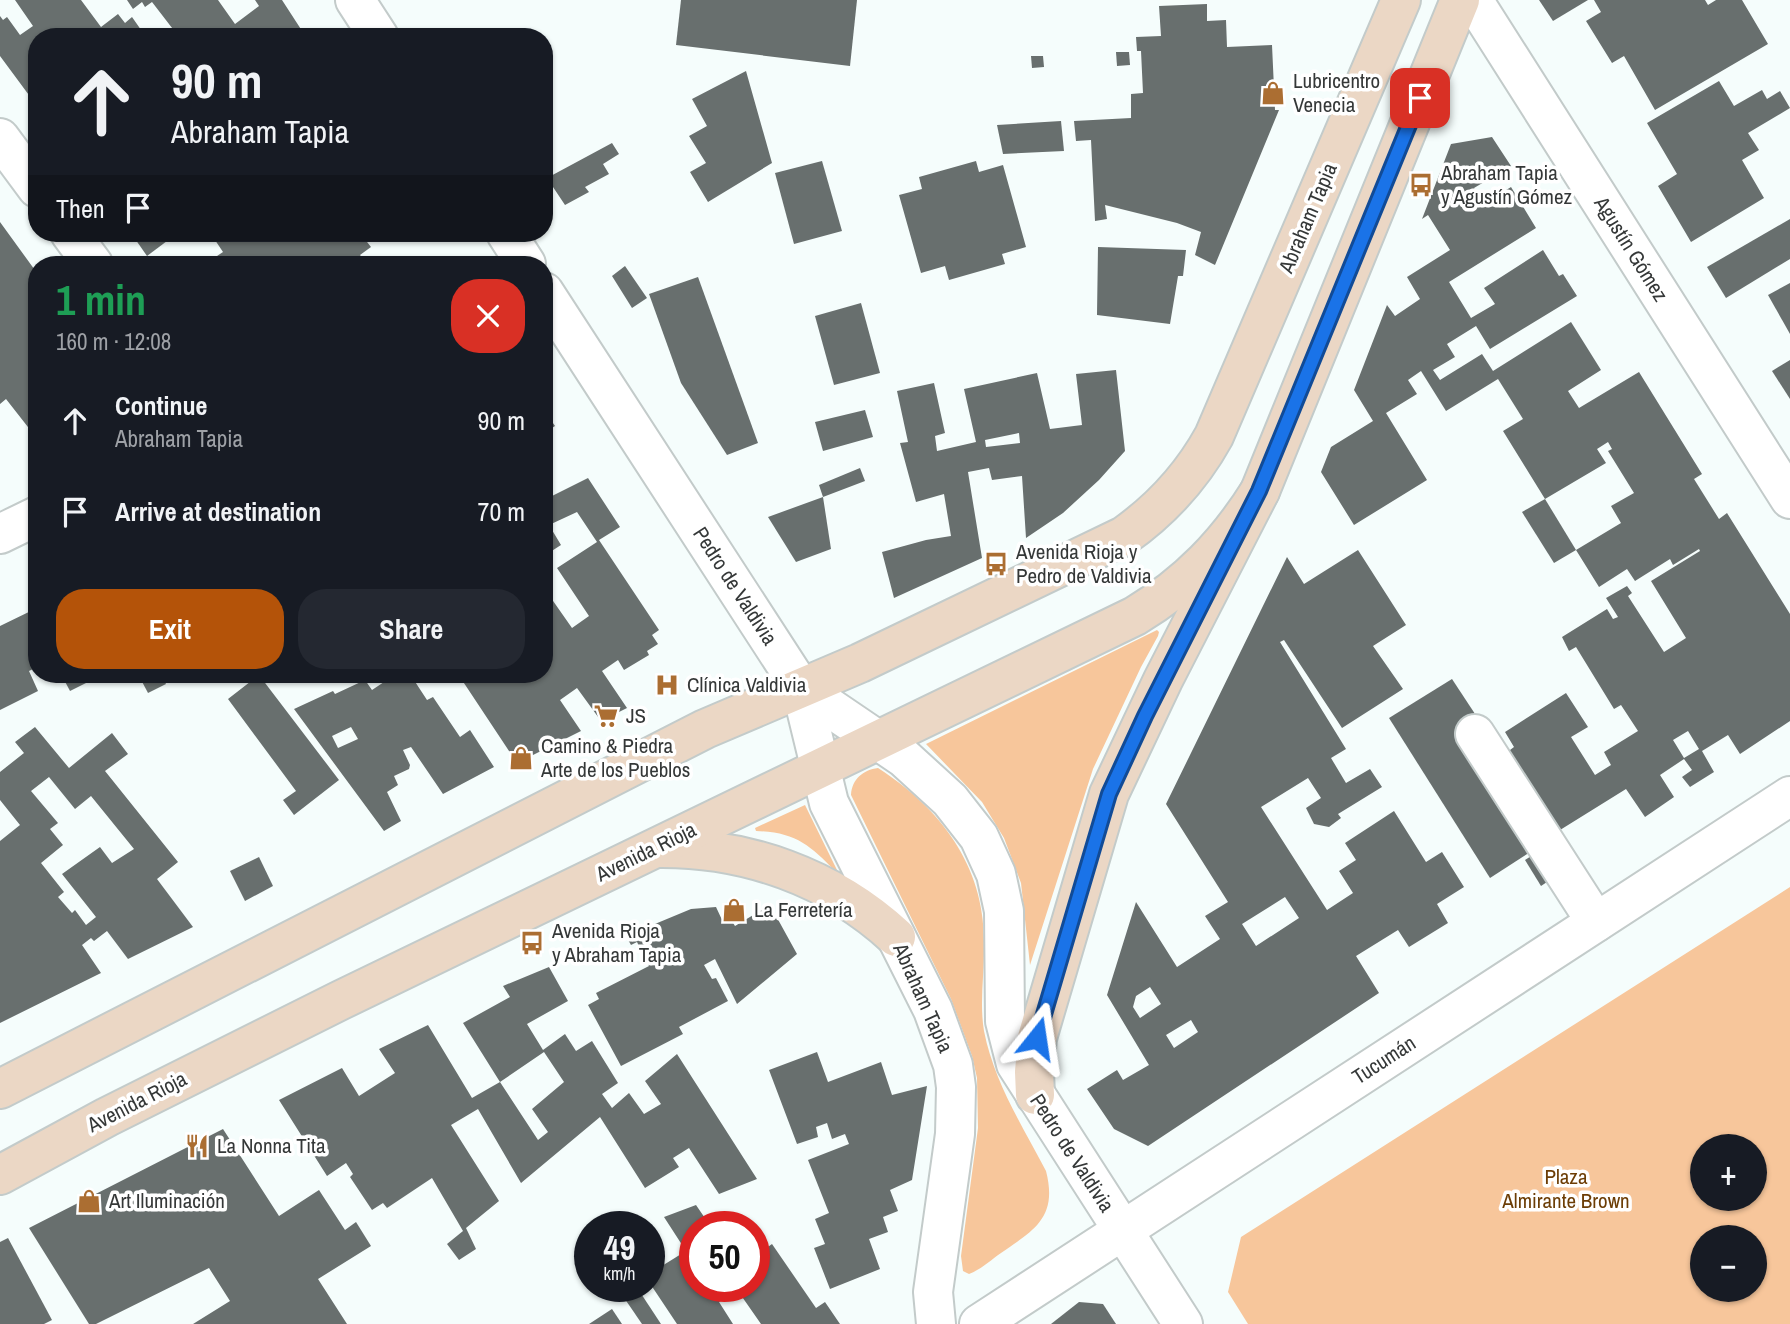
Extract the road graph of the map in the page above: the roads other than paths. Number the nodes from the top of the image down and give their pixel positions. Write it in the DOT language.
graph roads {
  1 [pos="355,0"];
  2 [pos="1401,0"];
  3 [pos="1460,0"];
  4 [pos="1473,0"];
  5 [pos="373,28"];
  6 [pos="0,138"];
  7 [pos="28,176"];
  8 [pos="553,306"];
  9 [pos="1259,491"];
  10 [pos="1790,499"];
  11 [pos="28,520"];
  12 [pos="0,534"];
  13 [pos="802,688"];
  14 [pos="1475,734"];
  15 [pos="878,740"];
  16 [pos="821,768"];
  17 [pos="1790,796"];
  18 [pos="653,849"];
  19 [pos="1597,922"];
  20 [pos="896,937"];
  21 [pos="0,1089"];
  22 [pos="1035,1095"];
  23 [pos="0,1174"];
  24 [pos="1123,1230"];
  25 [pos="936,1324"];
  26 [pos="979,1324"];
  27 [pos="1183,1324"];
  1 -- 5 [label="street"];
  2 -- 13 [label="main road, Abraham Tapia"];
  3 -- 9 [label="main road"];
  4 -- 10 [label="street, Agustín Gómez"];
  6 -- 7 [label="street"];
  8 -- 13 [label="street, Pedro de Valdivia"];
  9 -- 15 [label="main road, Avenida Rioja"];
  9 -- 22 [label="main road"];
  11 -- 12 [label="street"];
  13 -- 15 [label="street, Pedro de Valdivia"];
  13 -- 16 [label="street, Abraham Tapia"];
  13 -- 21 [label="main road"];
  14 -- 19 [label="street"];
  15 -- 16 [label="main road, Avenida Rioja"];
  15 -- 22 [label="street, Pedro de Valdivia"];
  16 -- 18 [label="main road, Avenida Rioja"];
  16 -- 20 [label="street, Abraham Tapia"];
  17 -- 19 [label="street, Tucumán"];
  18 -- 20 [label="main road"];
  18 -- 23 [label="main road, Avenida Rioja"];
  19 -- 24 [label="street, Tucumán"];
  20 -- 25 [label="street, Abraham Tapia"];
  22 -- 24 [label="street, Pedro de Valdivia"];
  24 -- 26 [label="street, Tucumán"];
  24 -- 27 [label="street, Pedro de Valdivia"];
}
